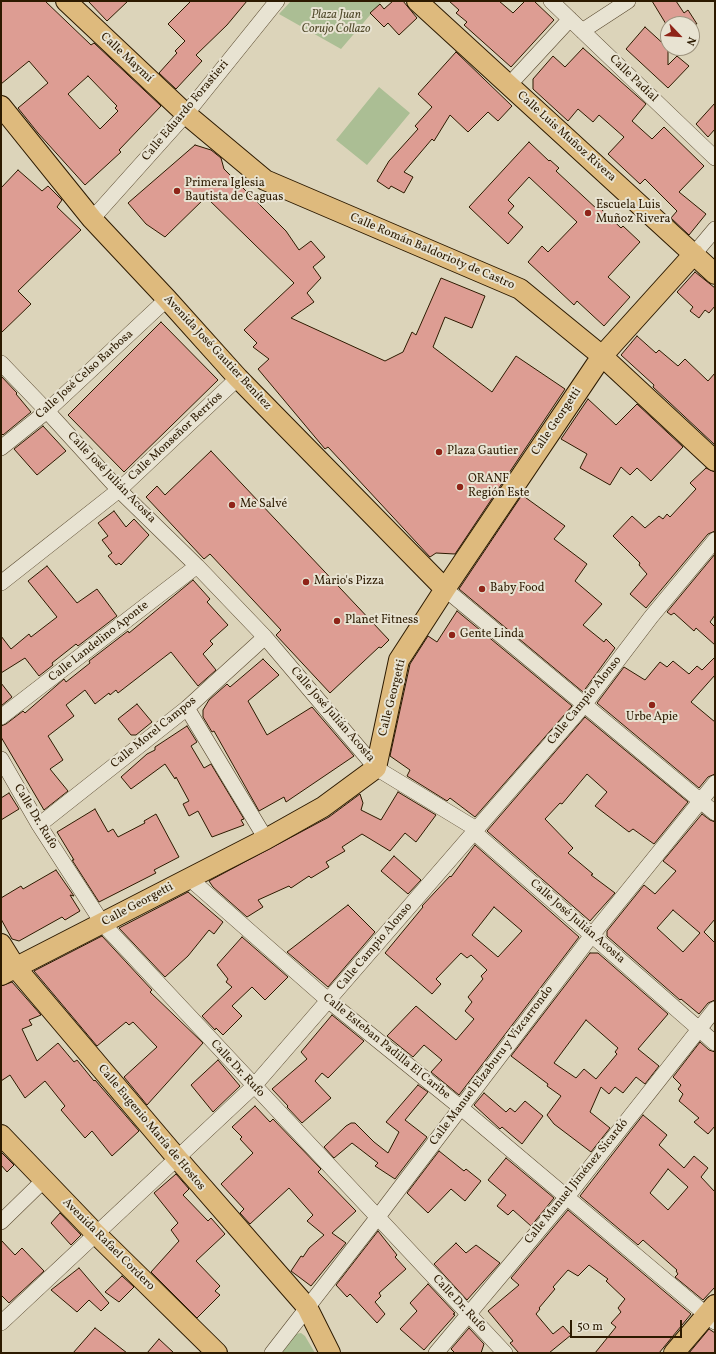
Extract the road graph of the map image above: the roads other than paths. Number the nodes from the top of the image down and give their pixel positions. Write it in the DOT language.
graph roads {
  1 [pos="66,1"];
  2 [pos="277,1"];
  3 [pos="417,1"];
  4 [pos="551,1"];
  5 [pos="628,1"];
  6 [pos="570,19"];
  7 [pos="582,31"];
  8 [pos="509,85"];
  9 [pos="1,106"];
  10 [pos="186,114"];
  11 [pos="715,158"];
  12 [pos="92,219"];
  13 [pos="715,229"];
  14 [pos="694,254"];
  15 [pos="715,274"];
  16 [pos="167,299"];
  17 [pos="602,356"];
  18 [pos="1,363"];
  19 [pos="238,378"];
  20 [pos="48,411"];
  21 [pos="1,448"];
  22 [pos="715,461"];
  23 [pos="119,490"];
  24 [pos="715,540"];
  25 [pos="197,566"];
  26 [pos="1,583"];
  27 [pos="445,589"];
  28 [pos="265,637"];
  29 [pos="584,705"];
  30 [pos="187,708"];
  31 [pos="1,718"];
  32 [pos="1,759"];
  33 [pos="376,768"];
  34 [pos="715,783"];
  35 [pos="701,802"];
  36 [pos="715,813"];
  37 [pos="39,825"];
  38 [pos="474,832"];
  39 [pos="266,839"];
  40 [pos="188,878"];
  41 [pos="102,924"];
  42 [pos="592,935"];
  43 [pos="1,944"];
  44 [pos="8,972"];
  45 [pos="330,1001"];
  46 [pos="715,1009"];
  47 [pos="699,1029"];
  48 [pos="715,1043"];
  49 [pos="254,1087"];
  50 [pos="460,1107"];
  51 [pos="1,1135"];
  52 [pos="177,1158"];
  53 [pos="44,1180"];
  54 [pos="566,1198"];
  55 [pos="377,1218"];
  56 [pos="1,1222"];
  57 [pos="96,1234"];
  58 [pos="307,1308"];
  59 [pos="469,1314"];
  60 [pos="712,1314"];
  61 [pos="1,1324"];
  62 [pos="217,1353"];
  63 [pos="272,1353"];
  64 [pos="330,1353"];
  65 [pos="436,1353"];
  66 [pos="505,1353"];
  67 [pos="674,1353"];
  1 -- 10 [label="main road, Calle Maymí"];
  2 -- 10 [label="street, Calle Eduardo Forastieri"];
  3 -- 8 [label="main road, Calle Luis Muñoz Rivera"];
  4 -- 6 [label="street, Calle Padial"];
  5 -- 7 [label="street"];
  6 -- 7 [label="street, Calle Padial"];
  6 -- 8 [label="street"];
  7 -- 11 [label="street, Calle Padial"];
  8 -- 14 [label="main road, Calle Luis Muñoz Rivera"];
  9 -- 12 [label="main road, Avenida José Gautier Benítez"];
  10 -- 12 [label="street, Calle Eduardo Forastieri"];
  10 -- 17 [label="main road, Calle Román Baldorioty de Castro"];
  12 -- 16 [label="main road, Avenida José Gautier Benítez"];
  13 -- 14 [label="street, Calle Georgetti"];
  14 -- 15 [label="main road, Calle Luis Muñoz Rivera"];
  14 -- 17 [label="main road, Calle Georgetti"];
  16 -- 19 [label="main road, Avenida José Gautier Benítez"];
  16 -- 20 [label="street, Calle José Celso Barbosa"];
  17 -- 22 [label="main road, Calle Román Baldorioty de Castro"];
  17 -- 27 [label="main road, Calle Georgetti"];
  18 -- 20 [label="street, Calle José Julián Acosta"];
  19 -- 23 [label="street, Calle Monseñor Berríos"];
  19 -- 27 [label="main road, Avenida José Gautier Benítez"];
  20 -- 21 [label="street, Calle José Celso Barbosa"];
  20 -- 23 [label="street, Calle José Julián Acosta"];
  23 -- 25 [label="street, Calle José Julián Acosta"];
  23 -- 26 [label="street, Calle Monseñor Berríos"];
  24 -- 29 [label="street, Calle Campio Alonso"];
  25 -- 28 [label="street, Calle José Julián Acosta"];
  25 -- 31 [label="street, Calle Landelino Aponte"];
  27 -- 29 [label="street"];
  27 -- 33 [label="main road, Calle Georgetti"];
  28 -- 30 [label="street, Calle Morel Campos"];
  28 -- 33 [label="street, Calle José Julián Acosta"];
  29 -- 35 [label="street"];
  29 -- 38 [label="street, Calle Campio Alonso"];
  30 -- 37 [label="street, Calle Morel Campos"];
  30 -- 39 [label="street"];
  32 -- 37 [label="street, Calle Dr. Rufo"];
  33 -- 38 [label="street, Calle José Julián Acosta"];
  33 -- 39 [label="main road, Calle Georgetti"];
  34 -- 35 [label="street, Calle Manuel Elzaburu y Vizcarrondo"];
  35 -- 36 [label="street"];
  35 -- 42 [label="street, Calle Manuel Elzaburu y Vizcarrondo"];
  37 -- 41 [label="street, Calle Dr. Rufo"];
  38 -- 42 [label="street, Calle José Julián Acosta"];
  38 -- 45 [label="street, Calle Campio Alonso"];
  39 -- 40 [label="main road, Calle Georgetti"];
  40 -- 41 [label="main road, Calle Georgetti"];
  40 -- 45 [label="street, Calle Esteban Padilla El Caribe"];
  41 -- 44 [label="main road, Calle Georgetti"];
  41 -- 49 [label="street, Calle Dr. Rufo"];
  42 -- 47 [label="street, Calle José Julián Acosta"];
  42 -- 50 [label="street, Calle Manuel Elzaburu y Vizcarrondo"];
  43 -- 44 [label="main road, Calle Eugenio María de Hostos"];
  44 -- 52 [label="main road, Calle Eugenio María de Hostos"];
  45 -- 49 [label="street, Calle Campio Alonso"];
  45 -- 50 [label="street, Calle Esteban Padilla El Caribe"];
  46 -- 47 [label="street, Calle Manuel Jiménez Sicardó"];
  47 -- 48 [label="street, Calle José Julián Acosta"];
  47 -- 54 [label="street, Calle Manuel Jiménez Sicardó"];
  49 -- 52 [label="street, Calle Campio Alonso"];
  49 -- 55 [label="street, Calle Dr. Rufo"];
  50 -- 54 [label="street, Calle Esteban Padilla El Caribe"];
  50 -- 55 [label="street, Calle Manuel Elzaburu y Vizcarrondo"];
  51 -- 53 [label="main road, Avenida Rafael Cordero"];
  52 -- 57 [label="street, Calle Campio Alonso"];
  52 -- 58 [label="main road, Calle Eugenio María de Hostos"];
  53 -- 56 [label="street"];
  53 -- 57 [label="main road, Avenida Rafael Cordero"];
  54 -- 59 [label="street, Calle Manuel Jiménez Sicardó"];
  54 -- 60 [label="street, Calle Esteban Padilla El Caribe"];
  55 -- 58 [label="street, Calle Manuel Elzaburu y Vizcarrondo"];
  55 -- 59 [label="street, Calle Dr. Rufo"];
  57 -- 61 [label="street, Calle Campio Alonso"];
  57 -- 62 [label="main road, Avenida Rafael Cordero"];
  58 -- 63 [label="street, Calle Manuel Elzaburu y Vizcarrondo"];
  58 -- 64 [label="main road"];
  59 -- 65 [label="street, Calle Manuel Jiménez Sicardó"];
  59 -- 66 [label="street, Calle Dr. Rufo"];
  60 -- 67 [label="main road"];
}
